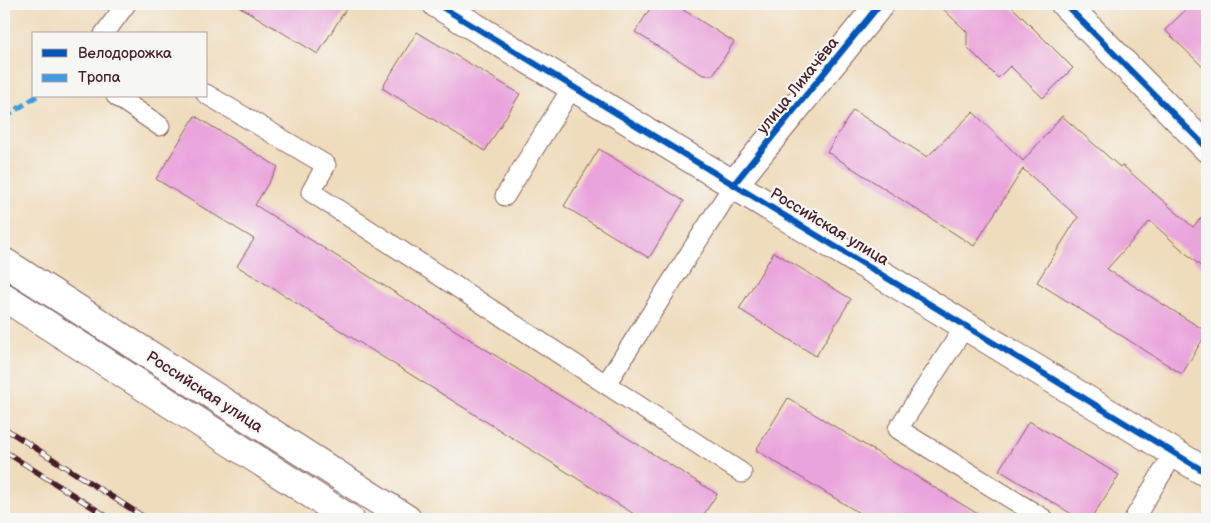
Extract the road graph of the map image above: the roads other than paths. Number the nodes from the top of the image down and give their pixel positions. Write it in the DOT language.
graph roads {
  1 [pos="126,4"];
  2 [pos="437,4"];
  3 [pos="880,4"];
  4 [pos="1065,4"];
  5 [pos="105,32"];
  6 [pos="573,86"];
  7 [pos="208,95"];
  8 [pos="119,98"];
  9 [pos="160,126"];
  10 [pos="1207,148"];
  11 [pos="734,184"];
  12 [pos="505,196"];
  13 [pos="4,262"];
  14 [pos="4,297"];
  15 [pos="966,326"];
  16 [pos="606,384"];
  17 [pos="1174,453"];
  18 [pos="742,474"];
  19 [pos="1207,474"];
  20 [pos="350,519"];
  21 [pos="407,519"];
  22 [pos="1044,519"];
  23 [pos="1134,519"];
  1 -- 5 [label="lane"];
  2 -- 6 [label="street, Российская улица"];
  3 -- 11 [label="street, улица Лихачёва"];
  4 -- 10 [label="street"];
  6 -- 11 [label="street, Российская улица"];
  6 -- 12 [label="lane"];
  7 -- 16 [label="lane"];
  8 -- 9 [label="lane"];
  11 -- 15 [label="street, Российская улица"];
  11 -- 16 [label="lane"];
  13 -- 21 [label="street, Российская улица"];
  14 -- 20 [label="street, Российская улица"];
  15 -- 17 [label="street, Российская улица"];
  15 -- 22 [label="lane"];
  16 -- 18 [label="lane"];
  17 -- 19 [label="street, Российская улица"];
  17 -- 23 [label="lane"];
}
